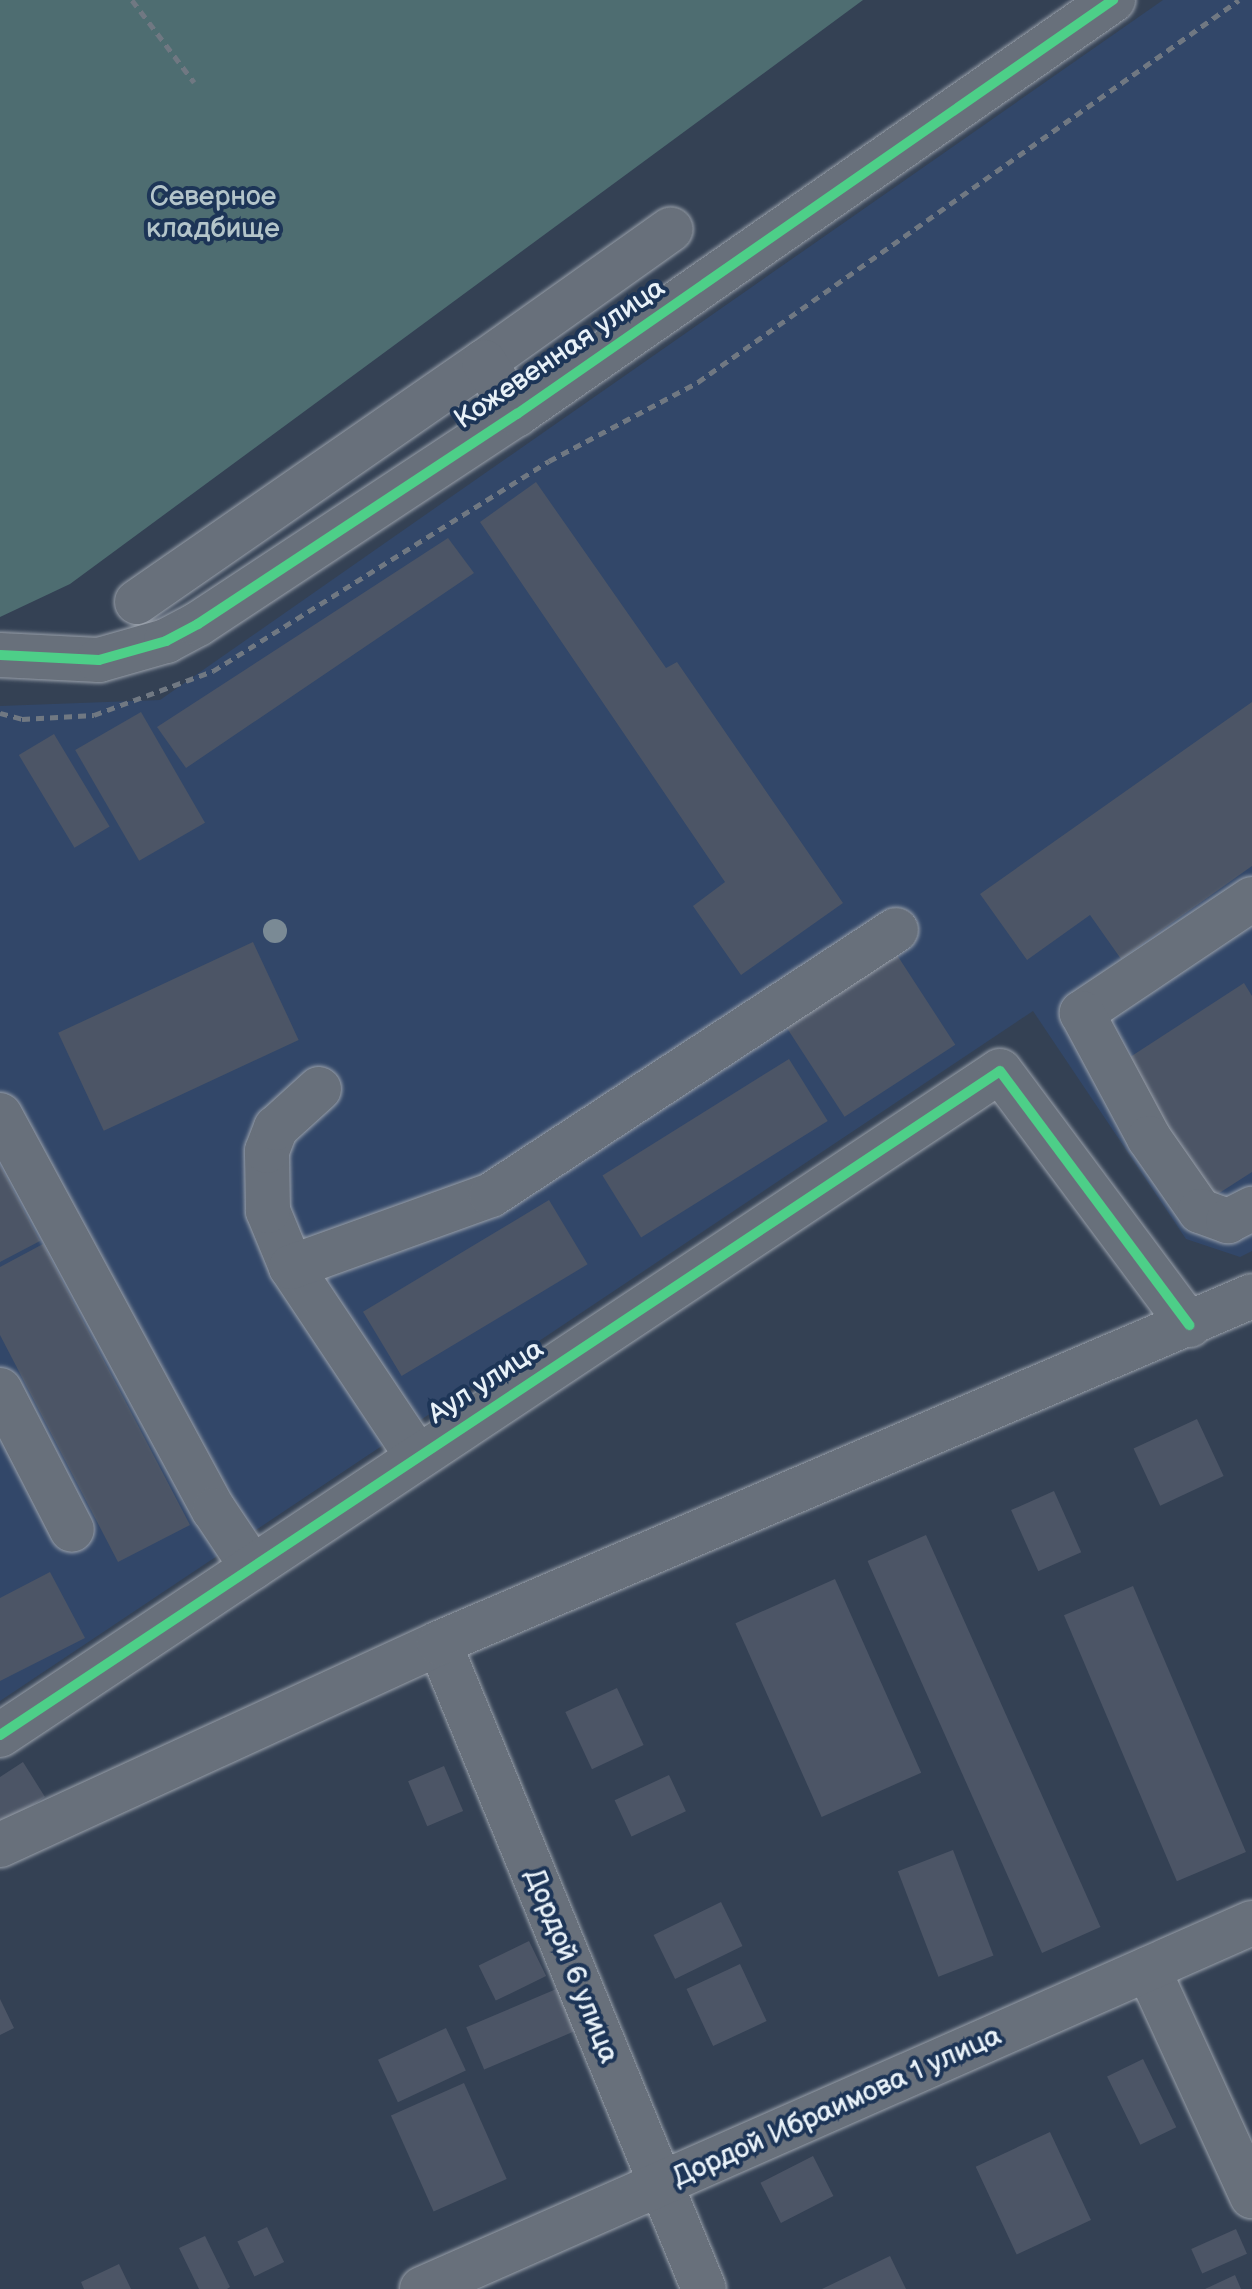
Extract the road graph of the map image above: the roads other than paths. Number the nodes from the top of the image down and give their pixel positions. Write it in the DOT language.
graph roads {
  1 [pos="1113,0"];
  2 [pos="671,229"];
  3 [pos="484,362"];
  4 [pos="517,414"];
  5 [pos="137,602"];
  6 [pos="0,655"];
  7 [pos="1252,899"];
  8 [pos="896,930"];
  9 [pos="319,1089"];
  10 [pos="0,1115"];
  11 [pos="1252,1209"];
  12 [pos="291,1267"];
  13 [pos="1252,1296"];
  14 [pos="1189,1325"];
  15 [pos="0,1390"];
  16 [pos="417,1456"];
  17 [pos="72,1530"];
  18 [pos="252,1567"];
  19 [pos="439,1643"];
  20 [pos="0,1735"];
  21 [pos="0,1845"];
  22 [pos="1252,1923"];
  23 [pos="1148,1969"];
  24 [pos="660,2185"];
  25 [pos="1252,2196"];
  26 [pos="422,2289"];
  27 [pos="704,2289"];
  1 -- 4 [label="street, Кожевенная улица"];
  2 -- 3 [label="street"];
  3 -- 4 [label="street"];
  3 -- 5 [label="street"];
  4 -- 6 [label="street, Кожевенная улица"];
  7 -- 11 [label="street"];
  8 -- 12 [label="street"];
  9 -- 12 [label="street"];
  10 -- 18 [label="street"];
  12 -- 16 [label="street"];
  13 -- 14 [label="street"];
  14 -- 16 [label="street, Аул улица"];
  14 -- 19 [label="street"];
  15 -- 17 [label="street"];
  16 -- 18 [label="street, Аул улица"];
  18 -- 20 [label="street, Аул улица"];
  19 -- 21 [label="street"];
  19 -- 24 [label="street, Дордой 6 улица"];
  22 -- 23 [label="street, Дордой Ибраимова 1 улица"];
  23 -- 24 [label="street, Дордой Ибраимова 1 улица"];
  23 -- 25 [label="street"];
  24 -- 26 [label="street, Дордой Ибраимова 1 улица"];
  24 -- 27 [label="street, Дордой 6 улица"];
}
